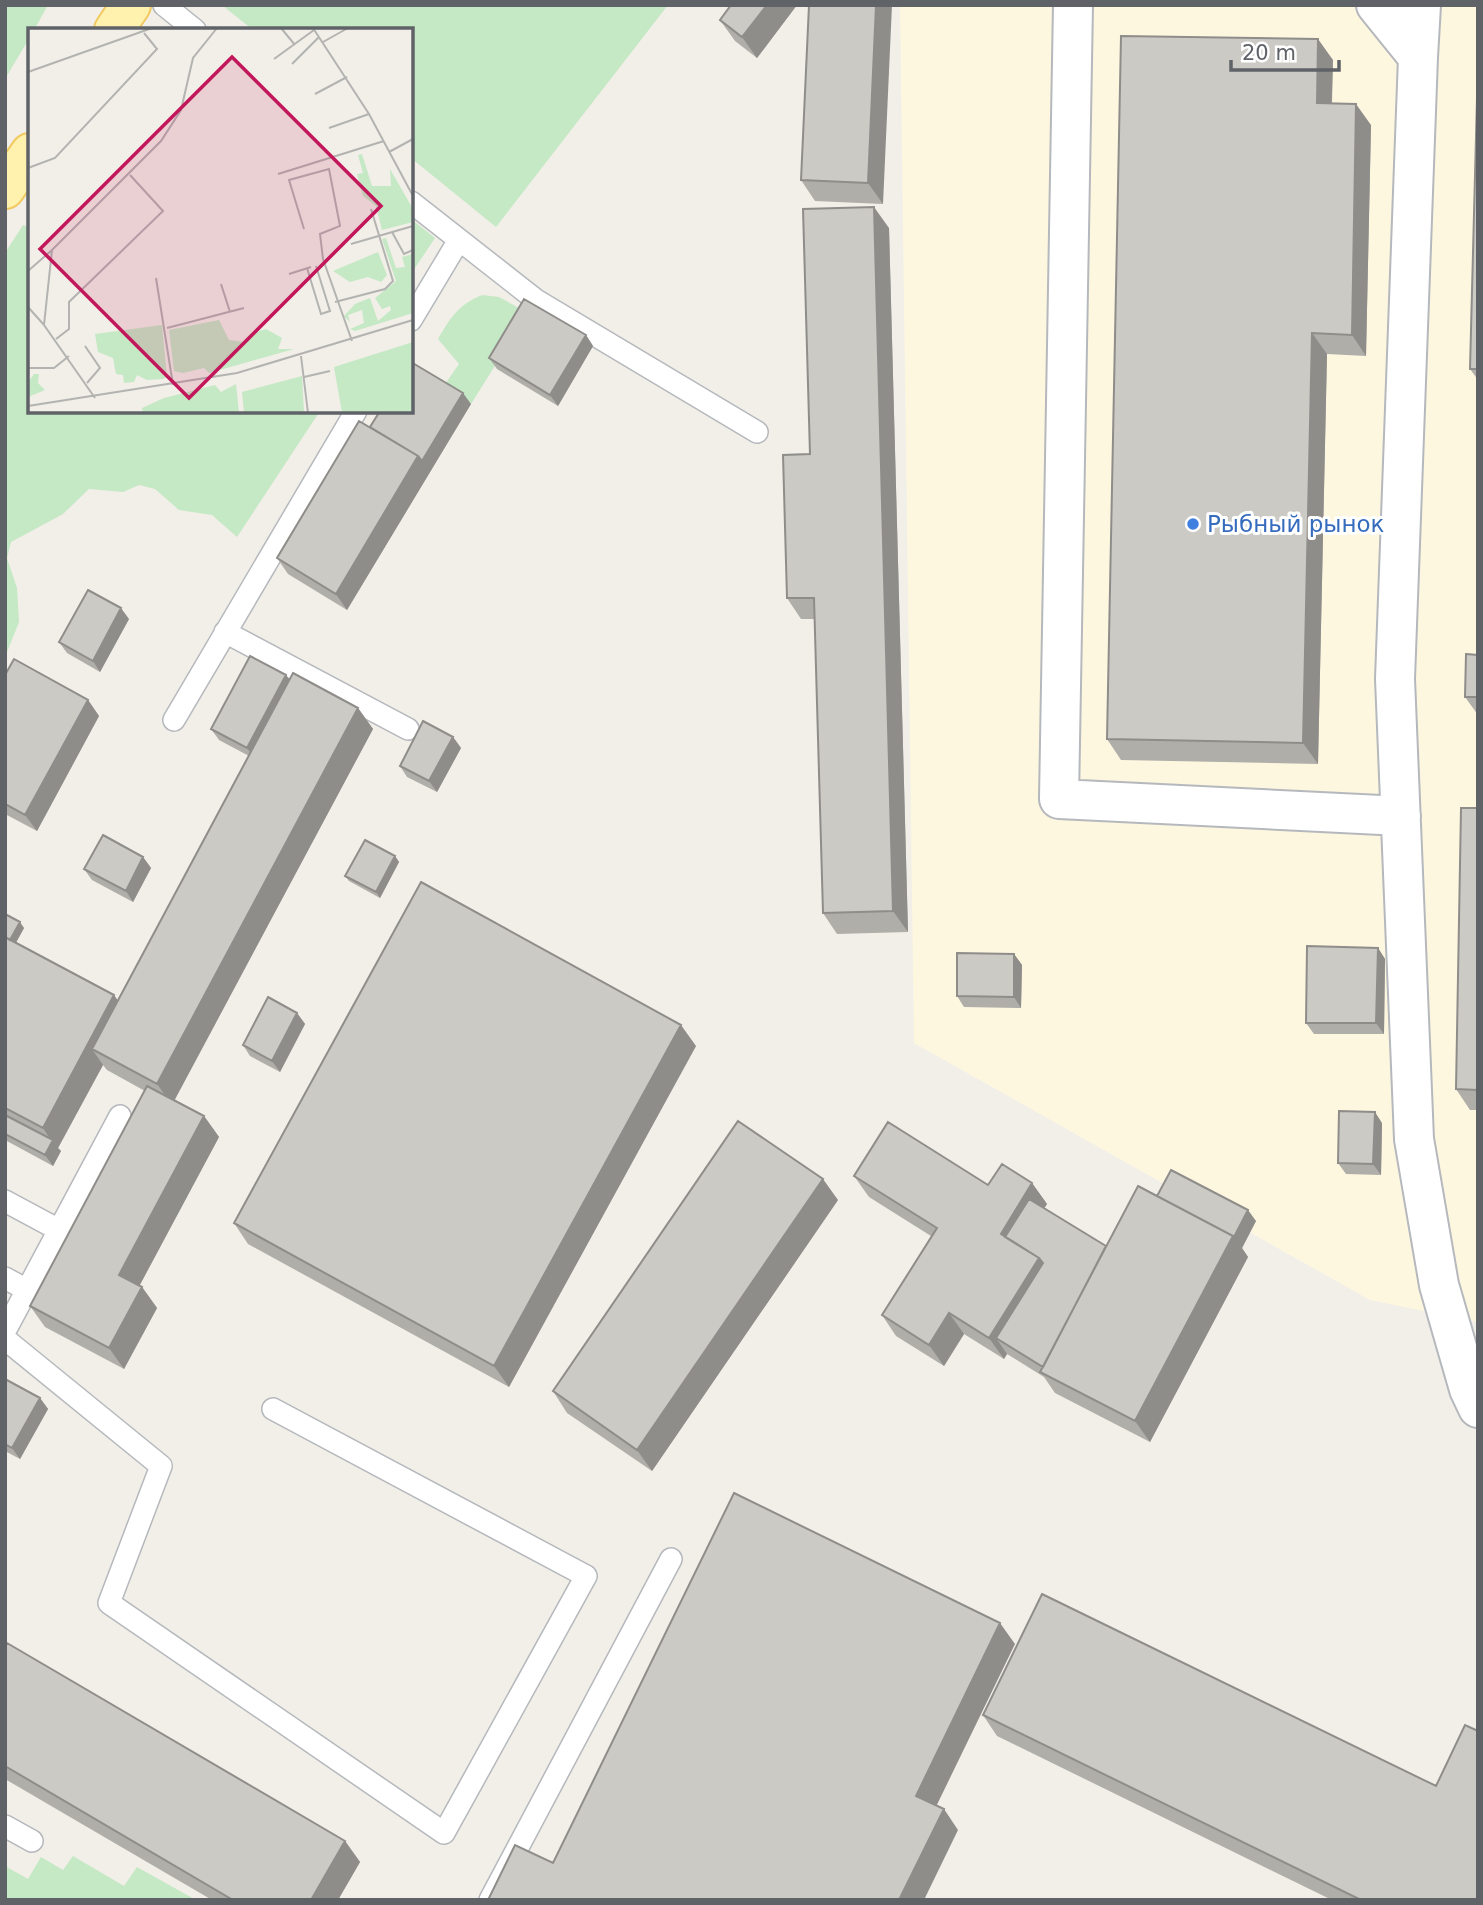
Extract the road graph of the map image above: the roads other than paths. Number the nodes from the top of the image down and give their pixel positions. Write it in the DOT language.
graph roads {
  1 [pos="131,5"];
  2 [pos="164,5"];
  3 [pos="1073,5"];
  4 [pos="1376,5"];
  5 [pos="1421,5"];
  6 [pos="115,28"];
  7 [pos="193,28"];
  8 [pos="1418,57"];
  9 [pos="28,156"];
  10 [pos="5,189"];
  11 [pos="413,204"];
  12 [pos="459,240"];
  13 [pos="413,317"];
  14 [pos="355,413"];
  15 [pos="757,432"];
  16 [pos="225,632"];
  17 [pos="174,720"];
  18 [pos="408,729"];
  19 [pos="1401,816"];
  20 [pos="120,1116"];
  21 [pos="5,1201"];
  22 [pos="59,1230"];
  23 [pos="5,1279"];
  24 [pos="27,1290"];
  25 [pos="5,1331"];
  26 [pos="5,1339"];
  27 [pos="1478,1408"];
  28 [pos="272,1409"];
  29 [pos="671,1559"];
  30 [pos="5,1826"];
  31 [pos="32,1841"];
  32 [pos="490,1900"];
  1 -- 6 [label="main road"];
  2 -- 7 [label="lane"];
  3 -- 19 [label="street"];
  4 -- 8 [label="street"];
  5 -- 8 [label="street"];
  8 -- 19 [label="street"];
  9 -- 10 [label="main road"];
  11 -- 12 [label="lane"];
  12 -- 13 [label="lane"];
  12 -- 15 [label="lane"];
  14 -- 16 [label="lane"];
  16 -- 17 [label="lane"];
  16 -- 18 [label="lane"];
  19 -- 27 [label="street"];
  20 -- 22 [label="lane"];
  21 -- 22 [label="lane"];
  22 -- 24 [label="lane"];
  23 -- 24 [label="lane"];
  24 -- 25 [label="lane"];
  26 -- 28 [label="lane"];
  29 -- 32 [label="lane"];
  30 -- 31 [label="lane"];
}
